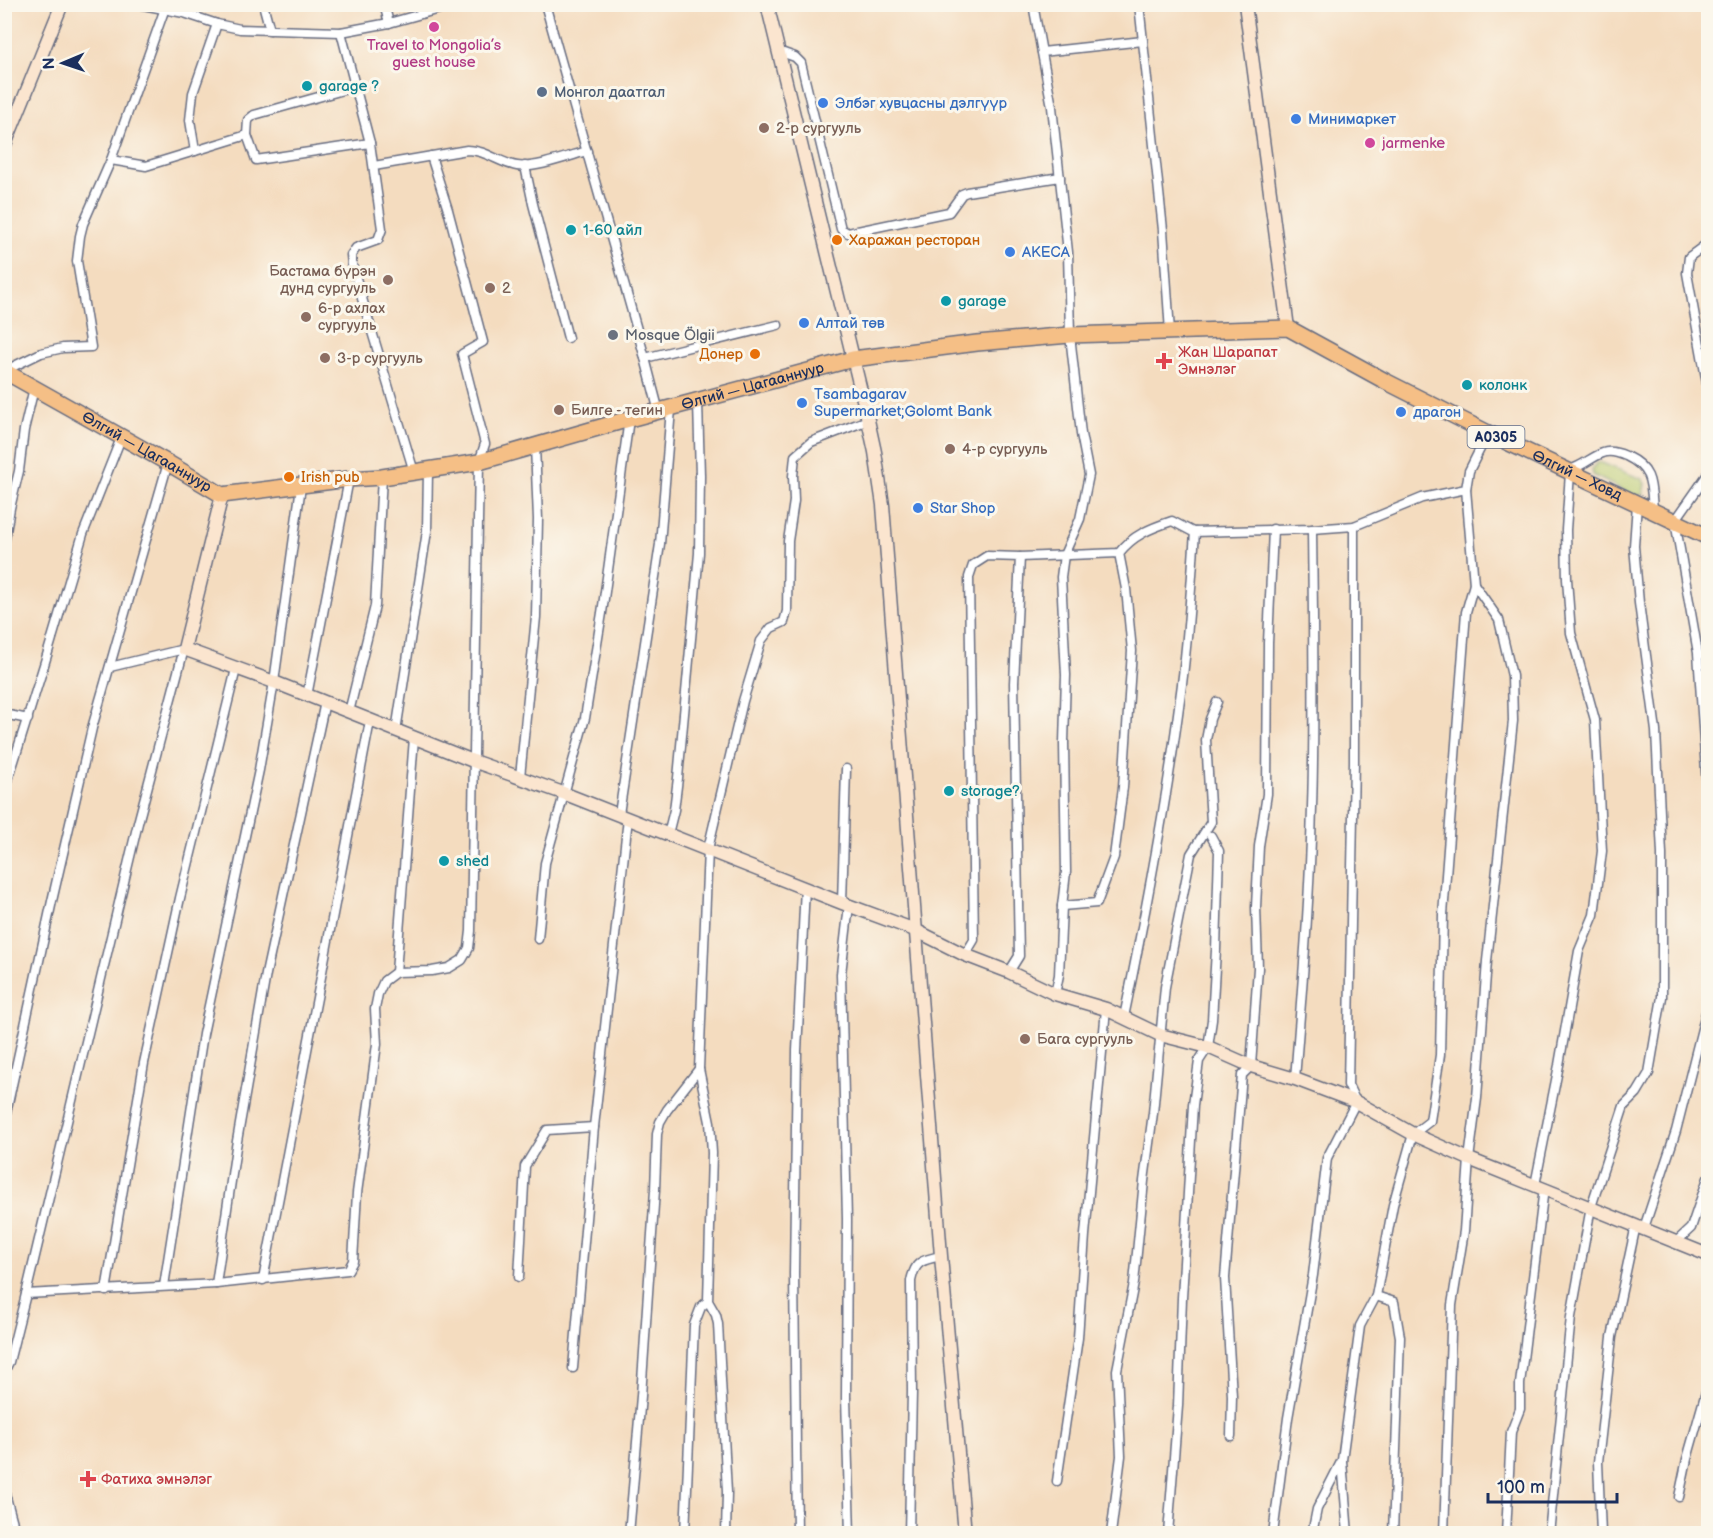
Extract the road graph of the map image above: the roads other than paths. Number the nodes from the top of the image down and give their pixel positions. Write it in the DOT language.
graph roads {
  1 [pos="62,4"];
  2 [pos="138,4"];
  3 [pos="263,4"];
  4 [pos="384,4"];
  5 [pos="457,4"];
  6 [pos="545,4"];
  7 [pos="767,4"];
  8 [pos="1033,4"];
  9 [pos="1139,4"];
  10 [pos="1245,4"];
  11 [pos="164,10"];
  12 [pos="389,23"];
  13 [pos="217,24"];
  14 [pos="270,30"];
  15 [pos="341,32"];
  16 [pos="1143,41"];
  17 [pos="778,51"];
  18 [pos="1042,52"];
  19 [pos="354,87"];
  20 [pos="247,135"];
  21 [pos="370,143"];
  22 [pos="4,147"];
  23 [pos="195,151"];
  24 [pos="587,151"];
  25 [pos="431,156"];
  26 [pos="111,160"];
  27 [pos="374,166"];
  28 [pos="525,166"];
  29 [pos="1060,177"];
  30 [pos="1708,243"];
  31 [pos="778,325"];
  32 [pos="1288,328"];
  33 [pos="1170,332"];
  34 [pos="1070,335"];
  35 [pos="568,338"];
  36 [pos="645,358"];
  37 [pos="853,359"];
  38 [pos="4,371"];
  39 [pos="34,388"];
  40 [pos="1708,389"];
  41 [pos="698,402"];
  42 [pos="665,410"];
  43 [pos="629,419"];
  44 [pos="868,420"];
  45 [pos="1488,433"];
  46 [pos="121,438"];
  47 [pos="535,446"];
  48 [pos="479,462"];
  49 [pos="168,464"];
  50 [pos="421,472"];
  51 [pos="1568,472"];
  52 [pos="1708,474"];
  53 [pos="382,477"];
  54 [pos="349,480"];
  55 [pos="301,486"];
  56 [pos="1466,489"];
  57 [pos="222,495"];
  58 [pos="1637,504"];
  59 [pos="1653,511"];
  60 [pos="1675,521"];
  61 [pos="1354,526"];
  62 [pos="1273,529"];
  63 [pos="1312,529"];
  64 [pos="1195,532"];
  65 [pos="1708,537"];
  66 [pos="4,544"];
  67 [pos="1119,553"];
  68 [pos="1064,555"];
  69 [pos="1020,557"];
  70 [pos="1474,584"];
  71 [pos="184,649"];
  72 [pos="110,667"];
  73 [pos="236,669"];
  74 [pos="274,682"];
  75 [pos="307,696"];
  76 [pos="325,702"];
  77 [pos="1217,702"];
  78 [pos="349,712"];
  79 [pos="4,714"];
  80 [pos="28,719"];
  81 [pos="370,721"];
  82 [pos="396,731"];
  83 [pos="414,738"];
  84 [pos="473,761"];
  85 [pos="846,769"];
  86 [pos="520,777"];
  87 [pos="563,793"];
  88 [pos="4,794"];
  89 [pos="1708,802"];
  90 [pos="624,816"];
  91 [pos="4,834"];
  92 [pos="668,834"];
  93 [pos="1210,836"];
  94 [pos="708,849"];
  95 [pos="805,887"];
  96 [pos="845,904"];
  97 [pos="1062,906"];
  98 [pos="915,930"];
  99 [pos="538,939"];
  100 [pos="965,955"];
  101 [pos="396,972"];
  102 [pos="1009,972"];
  103 [pos="1055,994"];
  104 [pos="1708,1005"];
  105 [pos="1106,1009"];
  106 [pos="1124,1017"];
  107 [pos="1160,1035"];
  108 [pos="1208,1047"];
  109 [pos="1251,1066"];
  110 [pos="699,1069"];
  111 [pos="1295,1079"];
  112 [pos="1356,1102"];
  113 [pos="4,1122"];
  114 [pos="594,1127"];
  115 [pos="1413,1134"];
  116 [pos="1469,1159"];
  117 [pos="1708,1178"];
  118 [pos="1539,1186"];
  119 [pos="1591,1207"];
  120 [pos="1640,1226"];
  121 [pos="1677,1241"];
  122 [pos="1708,1255"];
  123 [pos="941,1256"];
  124 [pos="519,1277"];
  125 [pos="263,1280"];
  126 [pos="216,1284"];
  127 [pos="164,1286"];
  128 [pos="106,1290"];
  129 [pos="26,1294"];
  130 [pos="1376,1296"];
  131 [pos="708,1301"];
  132 [pos="573,1368"];
  133 [pos="4,1372"];
  134 [pos="1708,1385"];
  135 [pos="1231,1436"];
  136 [pos="1341,1460"];
  137 [pos="1057,1481"];
  138 [pos="4,1490"];
  139 [pos="1679,1497"];
  140 [pos="16,1533"];
  141 [pos="629,1533"];
  142 [pos="685,1533"];
  143 [pos="726,1533"];
  144 [pos="797,1533"];
  145 [pos="850,1533"];
  146 [pos="909,1533"];
  147 [pos="965,1533"];
  148 [pos="1111,1533"];
  149 [pos="1168,1533"];
  150 [pos="1273,1533"];
  151 [pos="1312,1533"];
  152 [pos="1348,1533"];
  153 [pos="1393,1533"];
  154 [pos="1444,1533"];
  155 [pos="1506,1533"];
  156 [pos="1549,1533"];
  157 [pos="1601,1533"];
  1 -- 22 [label="street"];
  2 -- 11 [label="street"];
  3 -- 14 [label="street"];
  4 -- 12 [label="street"];
  5 -- 12 [label="street"];
  6 -- 24 [label="street"];
  7 -- 17 [label="street"];
  8 -- 18 [label="street"];
  9 -- 16 [label="street"];
  10 -- 32 [label="street"];
  11 -- 13 [label="street"];
  11 -- 26 [label="street"];
  12 -- 15 [label="street"];
  13 -- 14 [label="street"];
  13 -- 23 [label="street"];
  14 -- 15 [label="street"];
  15 -- 19 [label="street"];
  16 -- 18 [label="street"];
  16 -- 33 [label="street"];
  17 -- 29 [label="street"];
  17 -- 37 [label="street"];
  18 -- 29 [label="street"];
  19 -- 20 [label="street"];
  19 -- 21 [label="street"];
  20 -- 21 [label="street"];
  20 -- 23 [label="street"];
  21 -- 27 [label="street"];
  23 -- 26 [label="street"];
  24 -- 28 [label="street"];
  24 -- 36 [label="street"];
  25 -- 27 [label="street"];
  25 -- 28 [label="street"];
  25 -- 48 [label="street"];
  26 -- 38 [label="street"];
  27 -- 50 [label="street"];
  28 -- 35 [label="street"];
  29 -- 34 [label="street"];
  30 -- 40 [label="street"];
  31 -- 36 [label="street"];
  32 -- 33 [label="highway, Өлгий — Цагааннуур"];
  32 -- 45 [label="highway, Өлгий — Ховд / A0305"];
  33 -- 34 [label="highway, Өлгий — Цагааннуур"];
  34 -- 37 [label="highway, Өлгий — Цагааннуур"];
  34 -- 68 [label="street"];
  36 -- 42 [label="street"];
  37 -- 41 [label="highway, Өлгий — Цагааннуур"];
  37 -- 44 [label="street"];
  38 -- 39 [label="highway, Өлгий — Цагааннуур"];
  39 -- 46 [label="highway, Өлгий — Цагааннуур"];
  39 -- 66 [label="street"];
  41 -- 42 [label="highway, Өлгий — Цагааннуур"];
  41 -- 92 [label="street"];
  42 -- 43 [label="highway, Өлгий — Цагааннуур"];
  42 -- 90 [label="street"];
  43 -- 47 [label="highway, Өлгий — Цагааннуур"];
  43 -- 87 [label="street"];
  44 -- 94 [label="street"];
  44 -- 98 [label="street"];
  45 -- 51 [label="highway, Өлгий — Ховд / A0305"];
  45 -- 56 [label="street"];
  46 -- 49 [label="highway, Өлгий — Цагааннуур"];
  46 -- 80 [label="street"];
  47 -- 48 [label="highway, Өлгий — Цагааннуур"];
  47 -- 86 [label="street"];
  48 -- 50 [label="highway, Өлгий — Цагааннуур"];
  48 -- 84 [label="street"];
  49 -- 57 [label="highway, Өлгий — Цагааннуур"];
  49 -- 72 [label="street"];
  50 -- 53 [label="highway, Өлгий — Цагааннуур"];
  50 -- 82 [label="street"];
  51 -- 58 [label="highway, Өлгий — Ховд / A0305"];
  51 -- 59 [label="street"];
  51 -- 118 [label="street"];
  52 -- 60 [label="street"];
  53 -- 54 [label="highway, Өлгий — Цагааннуур"];
  53 -- 78 [label="street"];
  54 -- 55 [label="highway, Өлгий — Цагааннуур"];
  54 -- 75 [label="street"];
  55 -- 57 [label="highway, Өлгий — Цагааннуур"];
  55 -- 74 [label="street"];
  56 -- 61 [label="street"];
  56 -- 70 [label="street"];
  57 -- 71 [label="street"];
  58 -- 59 [label="highway, Өлгий — Ховд / A0305"];
  58 -- 119 [label="street"];
  59 -- 60 [label="highway, Өлгий — Ховд / A0305"];
  60 -- 65 [label="highway, Өлгий — Ховд / A0305"];
  60 -- 89 [label="street"];
  61 -- 63 [label="street"];
  61 -- 112 [label="street"];
  62 -- 63 [label="street"];
  62 -- 64 [label="street"];
  62 -- 109 [label="street"];
  63 -- 111 [label="street"];
  64 -- 67 [label="street"];
  64 -- 106 [label="street"];
  67 -- 68 [label="street"];
  67 -- 97 [label="street"];
  68 -- 69 [label="street"];
  68 -- 97 [label="street"];
  69 -- 100 [label="street"];
  69 -- 102 [label="street"];
  70 -- 115 [label="street"];
  70 -- 116 [label="street"];
  71 -- 72 [label="street"];
  71 -- 73 [label="street"];
  71 -- 129 [label="street"];
  72 -- 113 [label="street"];
  73 -- 74 [label="street"];
  73 -- 128 [label="street"];
  74 -- 75 [label="street"];
  74 -- 127 [label="street"];
  75 -- 76 [label="street"];
  76 -- 78 [label="street"];
  76 -- 126 [label="street"];
  77 -- 107 [label="street"];
  78 -- 81 [label="street"];
  79 -- 80 [label="street"];
  80 -- 88 [label="street"];
  81 -- 82 [label="street"];
  81 -- 125 [label="street"];
  82 -- 83 [label="street"];
  83 -- 84 [label="street"];
  83 -- 101 [label="street"];
  84 -- 86 [label="street"];
  84 -- 101 [label="street"];
  85 -- 96 [label="street"];
  86 -- 87 [label="street"];
  87 -- 90 [label="street"];
  87 -- 99 [label="street"];
  88 -- 91 [label="street"];
  90 -- 92 [label="street"];
  90 -- 114 [label="street"];
  92 -- 94 [label="street"];
  93 -- 108 [label="street"];
  94 -- 95 [label="street"];
  94 -- 110 [label="street"];
  95 -- 96 [label="street"];
  95 -- 144 [label="street"];
  96 -- 98 [label="street"];
  96 -- 145 [label="street"];
  97 -- 103 [label="street"];
  98 -- 100 [label="street"];
  98 -- 123 [label="street"];
  100 -- 102 [label="street"];
  101 -- 125 [label="street"];
  102 -- 103 [label="street"];
  103 -- 105 [label="street"];
  104 -- 120 [label="street"];
  105 -- 106 [label="street"];
  105 -- 137 [label="street"];
  106 -- 107 [label="street"];
  107 -- 108 [label="street"];
  107 -- 148 [label="street"];
  108 -- 109 [label="street"];
  108 -- 149 [label="street"];
  109 -- 111 [label="street"];
  109 -- 135 [label="street"];
  110 -- 131 [label="street"];
  110 -- 141 [label="street"];
  111 -- 112 [label="street"];
  112 -- 115 [label="street"];
  112 -- 150 [label="street"];
  114 -- 124 [label="street"];
  114 -- 132 [label="street"];
  115 -- 116 [label="street"];
  115 -- 130 [label="street"];
  116 -- 118 [label="street"];
  116 -- 154 [label="street"];
  117 -- 121 [label="street"];
  118 -- 119 [label="street"];
  118 -- 155 [label="street"];
  119 -- 120 [label="street"];
  119 -- 156 [label="street"];
  120 -- 121 [label="street"];
  120 -- 157 [label="street"];
  121 -- 122 [label="street"];
  123 -- 146 [label="street"];
  123 -- 147 [label="street"];
  125 -- 126 [label="street"];
  126 -- 127 [label="street"];
  127 -- 128 [label="street"];
  128 -- 129 [label="street"];
  129 -- 133 [label="street"];
  130 -- 136 [label="street"];
  130 -- 153 [label="street"];
  131 -- 142 [label="street"];
  131 -- 143 [label="street"];
  134 -- 139 [label="street"];
  136 -- 151 [label="street"];
  136 -- 152 [label="street"];
  138 -- 140 [label="street"];
}
